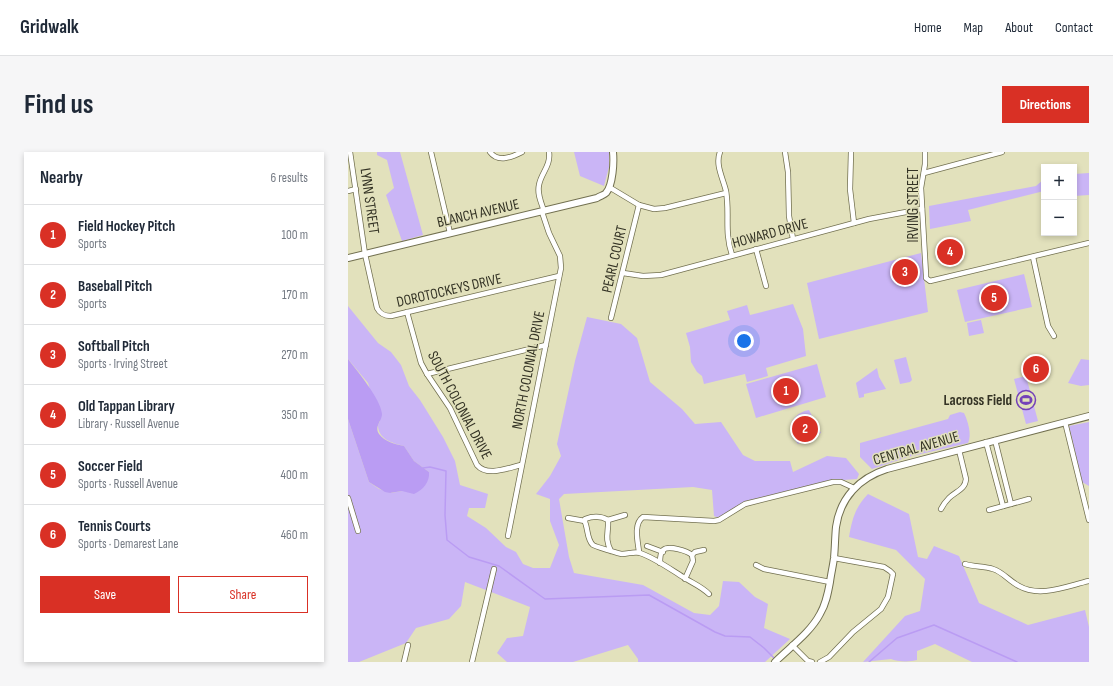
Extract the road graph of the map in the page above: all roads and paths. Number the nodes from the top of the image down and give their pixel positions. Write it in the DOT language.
graph roads {
  1 [pos="350,152"];
  2 [pos="431,152"];
  3 [pos="490,152"];
  4 [pos="522,152"];
  5 [pos="549,152"];
  6 [pos="613,152"];
  7 [pos="720,152"];
  8 [pos="785,152"];
  9 [pos="851,152"];
  10 [pos="925,152"];
  11 [pos="1002,152"];
  12 [pos="924,173"];
  13 [pos="609,187"];
  14 [pos="356,189"];
  15 [pos="348,191"];
  16 [pos="726,192"];
  17 [pos="639,205"];
  18 [pos="922,209"];
  19 [pos="543,211"];
  20 [pos="854,223"];
  21 [pos="450,233"];
  22 [pos="793,239"];
  23 [pos="1089,243"];
  24 [pos="756,249"];
  25 [pos="365,254"];
  26 [pos="732,255"];
  27 [pos="1033,257"];
  28 [pos="348,258"];
  29 [pos="623,273"];
  30 [pos="559,276"];
  31 [pos="766,286"];
  32 [pos="407,312"];
  33 [pos="611,318"];
  34 [pos="1054,336"];
  35 [pos="546,345"];
  36 [pos="427,374"];
  37 [pos="1089,416"];
  38 [pos="1065,422"];
  39 [pos="995,440"];
  40 [pos="986,442"];
  41 [pos="959,450"];
  42 [pos="998,453"];
  43 [pos="989,455"];
  44 [pos="521,465"];
  45 [pos="1004,477"];
  46 [pos="996,479"];
  47 [pos="854,488"];
  48 [pos="348,498"];
  49 [pos="1029,499"];
  50 [pos="1011,504"];
  51 [pos="1003,506"];
  52 [pos="941,509"];
  53 [pos="989,510"];
  54 [pos="625,515"];
  55 [pos="568,518"];
  56 [pos="585,520"];
  57 [pos="608,520"];
  58 [pos="1089,520"];
  59 [pos="358,531"];
  60 [pos="508,536"];
  61 [pos="647,546"];
  62 [pos="611,550"];
  63 [pos="704,550"];
  64 [pos="639,552"];
  65 [pos="663,552"];
  66 [pos="692,555"];
  67 [pos="834,558"];
  68 [pos="660,563"];
  69 [pos="965,564"];
  70 [pos="756,565"];
  71 [pos="494,569"];
  72 [pos="685,579"];
  73 [pos="1089,581"];
  74 [pos="830,582"];
  75 [pos="709,594"];
  76 [pos="408,645"];
  77 [pos="792,645"];
  78 [pos="776,660"];
  79 [pos="404,662"];
  80 [pos="472,662"];
  81 [pos="812,662"];
  82 [pos="820,662"];
  1 -- 14 [label="street, LYNN STREET"];
  2 -- 21 [label="street"];
  3 -- 4 [label="street"];
  5 -- 19 [label="street, NORTH COLONIAL DRIVE"];
  6 -- 13 [label="street"];
  7 -- 16 [label="street"];
  8 -- 22 [label="street"];
  9 -- 20 [label="street"];
  10 -- 12 [label="street, IRVING STREET"];
  11 -- 12 [label="street"];
  12 -- 18 [label="street, IRVING STREET"];
  13 -- 17 [label="street"];
  13 -- 19 [label="street, BLANCH AVENUE"];
  14 -- 15 [label="street"];
  14 -- 25 [label="street, LYNN STREET"];
  16 -- 17 [label="street"];
  16 -- 26 [label="street"];
  17 -- 29 [label="street, PEARL COURT"];
  18 -- 20 [label="street, HOWARD DRIVE"];
  18 -- 27 [label="street, IRVING STREET"];
  19 -- 21 [label="street, BLANCH AVENUE"];
  19 -- 30 [label="street, NORTH COLONIAL DRIVE"];
  20 -- 22 [label="street, HOWARD DRIVE"];
  21 -- 25 [label="street, BLANCH AVENUE"];
  22 -- 24 [label="street, HOWARD DRIVE"];
  23 -- 27 [label="street"];
  24 -- 26 [label="street, HOWARD DRIVE"];
  24 -- 31 [label="street"];
  25 -- 28 [label="street, BLANCH AVENUE"];
  25 -- 32 [label="street, DOROTOCKEYS DRIVE"];
  26 -- 29 [label="street, HOWARD DRIVE"];
  27 -- 34 [label="street"];
  29 -- 33 [label="street, PEARL COURT"];
  30 -- 32 [label="street, DOROTOCKEYS DRIVE"];
  30 -- 35 [label="street, NORTH COLONIAL DRIVE"];
  32 -- 36 [label="street, SOUTH COLONIAL DRIVE"];
  35 -- 36 [label="street"];
  35 -- 44 [label="street, NORTH COLONIAL DRIVE"];
  36 -- 44 [label="street, SOUTH COLONIAL DRIVE"];
  37 -- 38 [label="street, CENTRAL AVENUE"];
  38 -- 39 [label="street, CENTRAL AVENUE"];
  38 -- 58 [label="street"];
  39 -- 40 [label="street, CENTRAL AVENUE"];
  39 -- 42 [label="street"];
  40 -- 41 [label="street, CENTRAL AVENUE"];
  40 -- 43 [label="street"];
  41 -- 47 [label="street, CENTRAL AVENUE"];
  41 -- 52 [label="street"];
  42 -- 43 [label="street"];
  42 -- 45 [label="street"];
  43 -- 46 [label="street"];
  44 -- 60 [label="street, NORTH COLONIAL DRIVE"];
  45 -- 46 [label="street"];
  45 -- 50 [label="street"];
  46 -- 51 [label="street"];
  47 -- 64 [label="street"];
  47 -- 67 [label="street, CENTRAL AVENUE"];
  48 -- 59 [label="street"];
  49 -- 50 [label="street"];
  50 -- 51 [label="street"];
  51 -- 53 [label="street"];
  54 -- 57 [label="street"];
  55 -- 56 [label="street"];
  56 -- 57 [label="street"];
  56 -- 62 [label="street"];
  57 -- 62 [label="street"];
  61 -- 65 [label="street"];
  62 -- 64 [label="street"];
  63 -- 66 [label="street"];
  64 -- 68 [label="street"];
  65 -- 66 [label="street"];
  65 -- 68 [label="street"];
  66 -- 72 [label="street"];
  67 -- 74 [label="street, CENTRAL AVENUE"];
  67 -- 82 [label="street"];
  68 -- 72 [label="street"];
  69 -- 73 [label="street"];
  70 -- 74 [label="street"];
  71 -- 80 [label="street"];
  72 -- 75 [label="street"];
  74 -- 77 [label="street, CENTRAL AVENUE"];
  76 -- 79 [label="street"];
  77 -- 78 [label="street, CENTRAL AVENUE"];
  77 -- 81 [label="street"];
}
